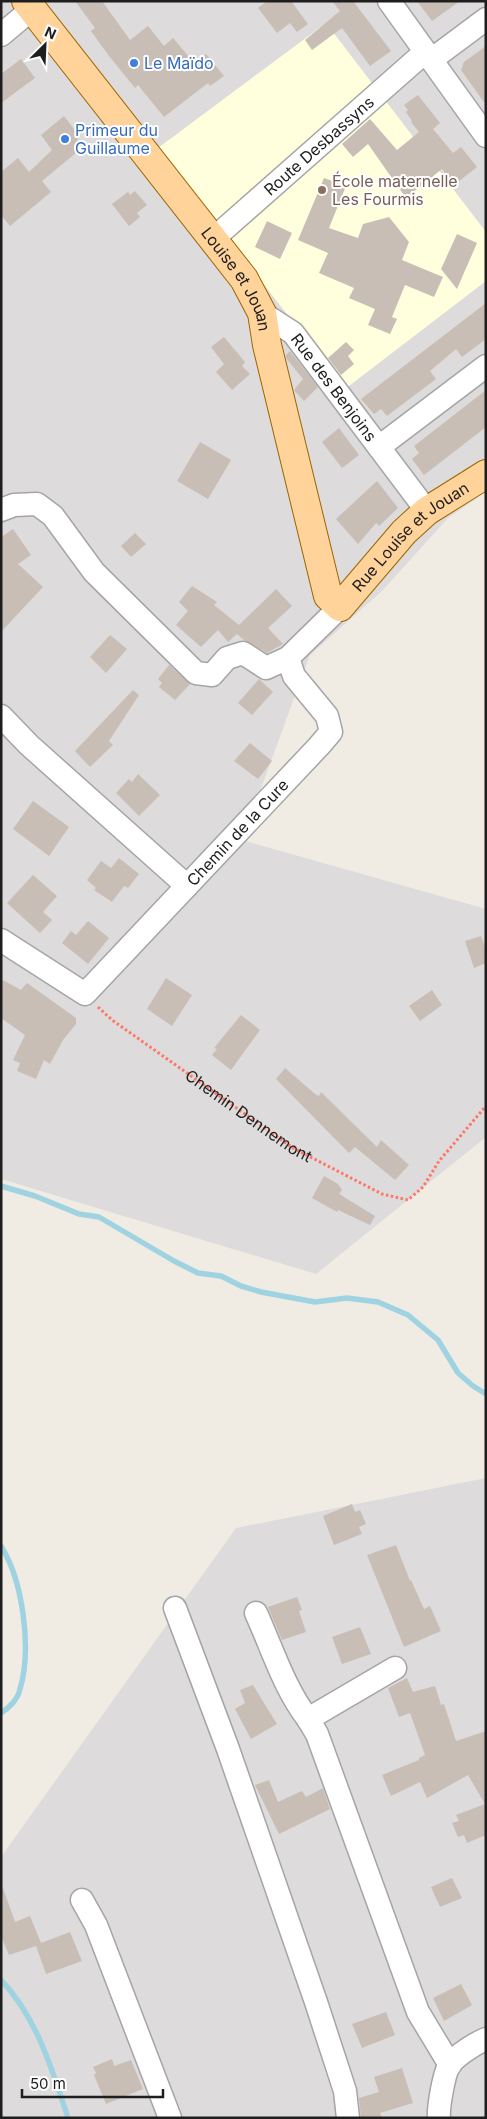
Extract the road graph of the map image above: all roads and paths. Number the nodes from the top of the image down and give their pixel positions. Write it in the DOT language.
graph roads {
  1 [pos="389,1"];
  2 [pos="29,5"];
  3 [pos="486,19"];
  4 [pos="1,35"];
  5 [pos="428,56"];
  6 [pos="486,136"];
  7 [pos="213,239"];
  8 [pos="262,312"];
  9 [pos="486,366"];
  10 [pos="379,446"];
  11 [pos="486,474"];
  12 [pos="1,510"];
  13 [pos="427,511"];
  14 [pos="340,607"];
  15 [pos="288,658"];
  16 [pos="1,716"];
  17 [pos="187,886"];
  18 [pos="1,940"];
  19 [pos="85,994"];
  20 [pos="486,1106"];
  21 [pos="175,1608"];
  22 [pos="256,1613"];
  23 [pos="395,1668"];
  24 [pos="308,1718"];
  25 [pos="82,1900"];
  26 [pos="486,2039"];
  27 [pos="450,2064"];
  28 [pos="170,2118"];
  29 [pos="348,2118"];
  30 [pos="439,2118"];
  1 -- 5 [label="street"];
  2 -- 4 [label="street"];
  2 -- 7 [label="main road, Louise et Jouan"];
  3 -- 5 [label="street, Route Desbassyns"];
  5 -- 6 [label="street"];
  5 -- 7 [label="street, Route Desbassyns"];
  7 -- 8 [label="main road, Louise et Jouan"];
  8 -- 10 [label="street, Rue des Benjoins"];
  8 -- 14 [label="main road, Louise et Jouan"];
  9 -- 10 [label="street, Rue des Benjoins"];
  10 -- 13 [label="street, Rue des Benjoins"];
  11 -- 13 [label="main road, Rue Louise et Jouan"];
  12 -- 15 [label="street"];
  13 -- 14 [label="main road, Rue Louise et Jouan"];
  14 -- 15 [label="street"];
  15 -- 17 [label="street, Chemin de la Cure"];
  16 -- 17 [label="street"];
  17 -- 19 [label="street, Chemin de la Cure"];
  18 -- 19 [label="street"];
  19 -- 20 [label="path, Chemin Dennemont"];
  21 -- 29 [label="street"];
  22 -- 24 [label="street"];
  23 -- 24 [label="street"];
  24 -- 27 [label="street"];
  25 -- 28 [label="street"];
  26 -- 27 [label="street"];
  27 -- 30 [label="street"];
}
